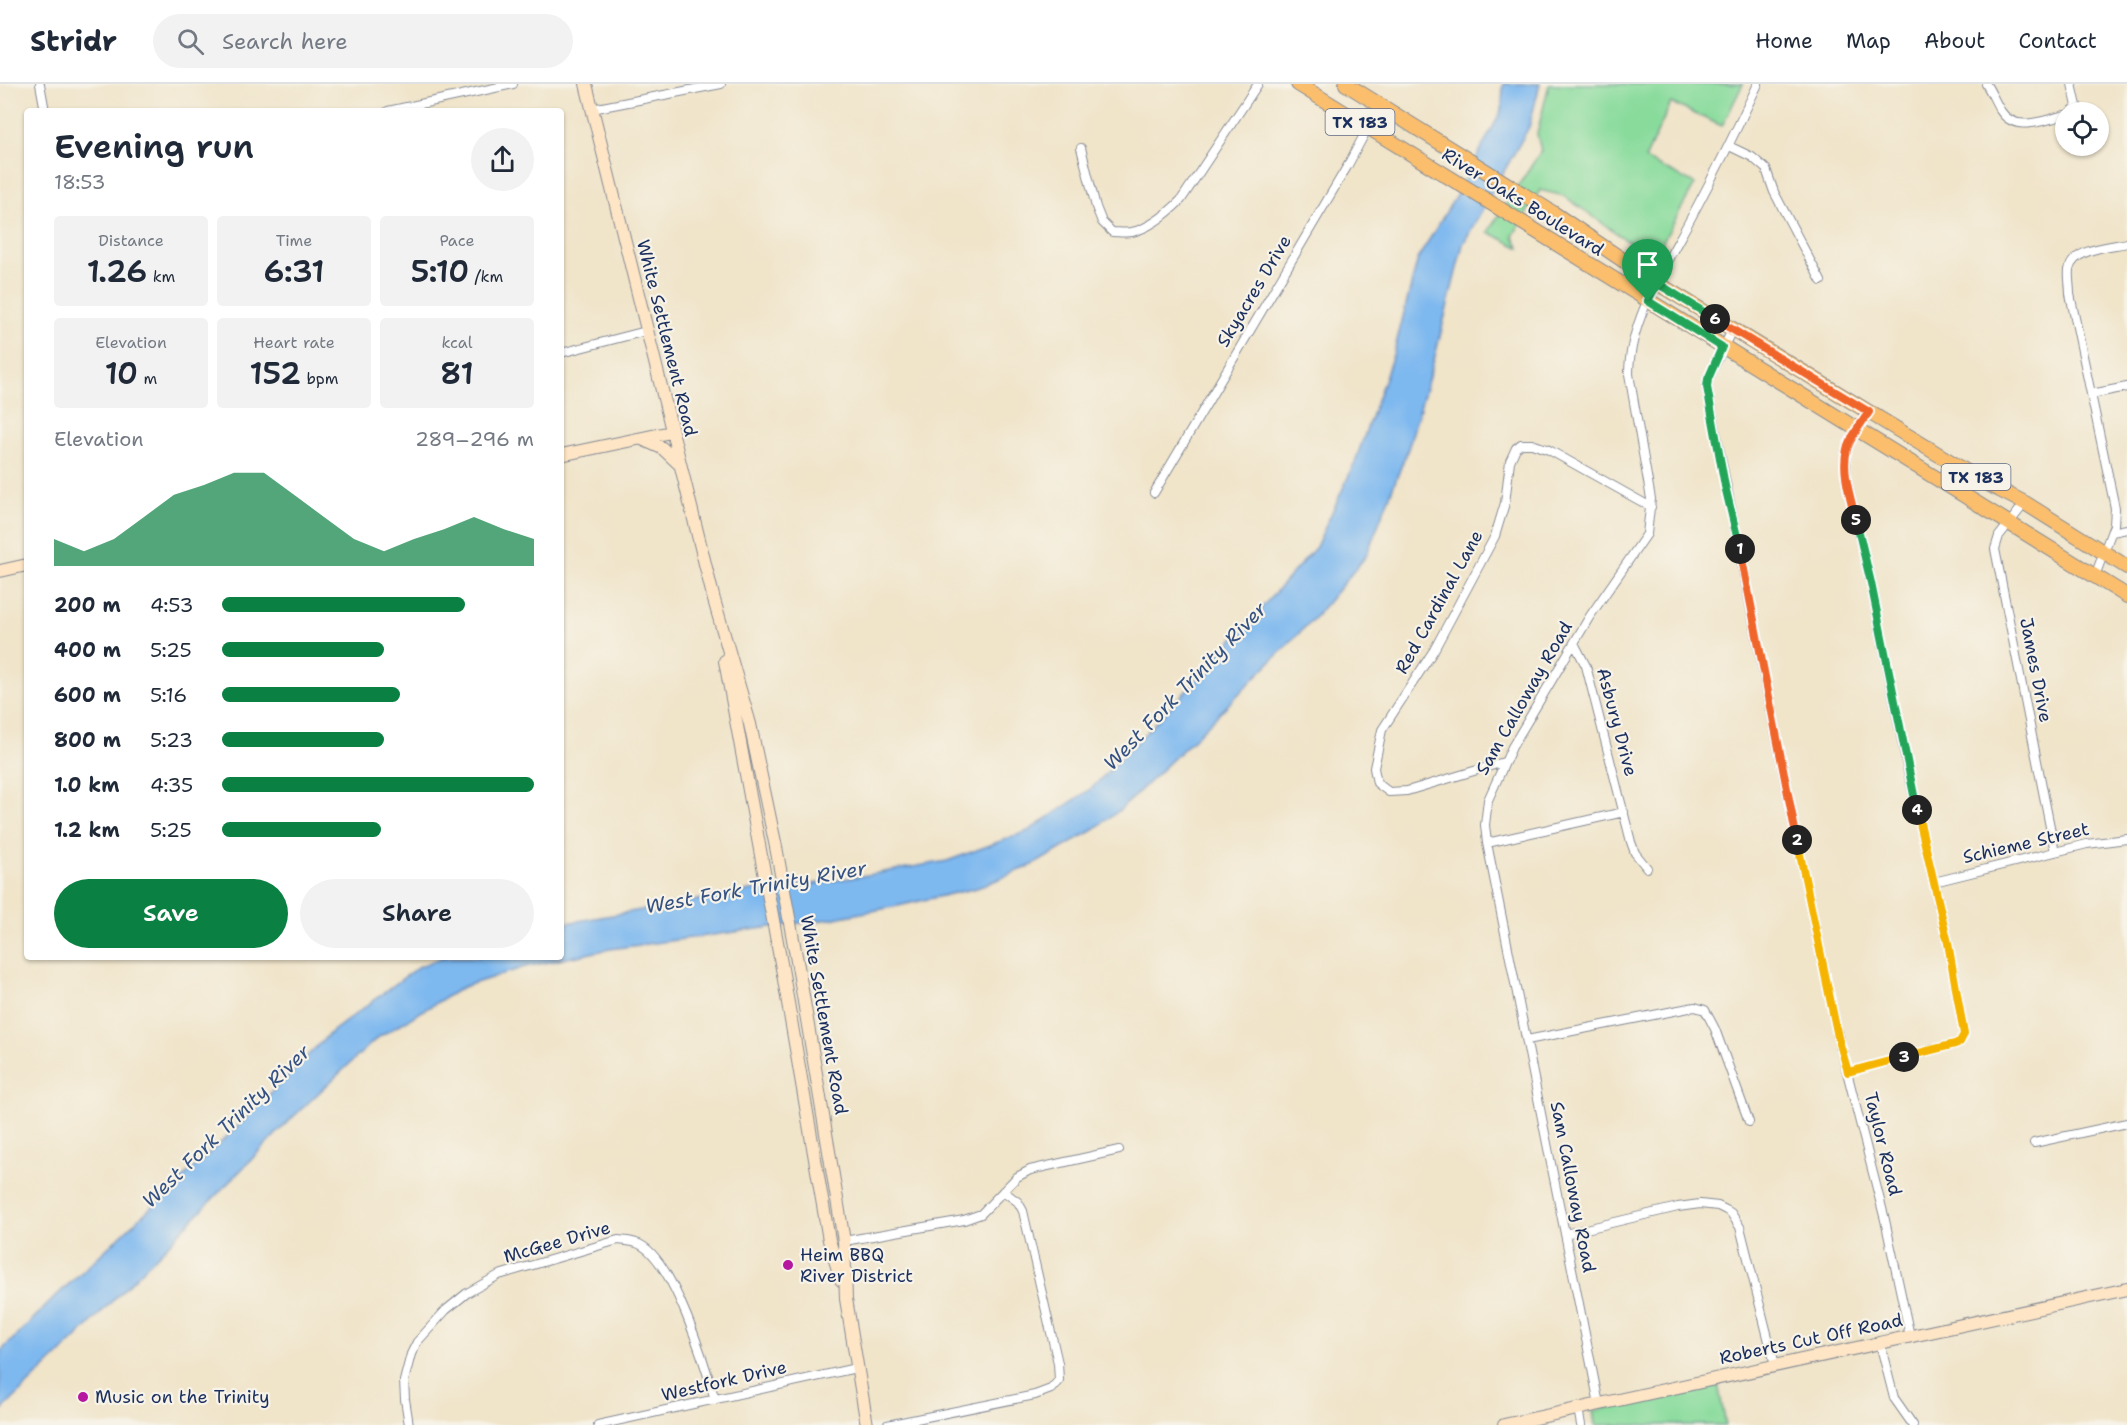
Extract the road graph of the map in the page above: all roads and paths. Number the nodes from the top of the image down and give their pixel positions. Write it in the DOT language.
graph roads {
  1 [pos="40,84"];
  2 [pos="513,84"];
  3 [pos="586,84"];
  4 [pos="721,84"];
  5 [pos="1258,84"];
  6 [pos="1298,84"];
  7 [pos="1346,84"];
  8 [pos="1758,84"];
  9 [pos="1986,84"];
  10 [pos="2072,84"];
  11 [pos="2076,102"];
  12 [pos="1380,105"];
  13 [pos="44,108"];
  14 [pos="402,108"];
  15 [pos="592,109"];
  16 [pos="2055,118"];
  17 [pos="1367,126"];
  18 [pos="1728,146"];
  19 [pos="1081,148"];
  20 [pos="2127,243"];
  21 [pos="1821,280"];
  22 [pos="1657,283"];
  23 [pos="1648,301"];
  24 [pos="1731,330"];
  25 [pos="646,331"];
  26 [pos="1722,347"];
  27 [pos="564,352"];
  28 [pos="2127,387"];
  29 [pos="2091,394"];
  30 [pos="1869,412"];
  31 [pos="1857,430"];
  32 [pos="671,432"];
  33 [pos="641,439"];
  34 [pos="564,454"];
  35 [pos="680,464"];
  36 [pos="1154,493"];
  37 [pos="2025,503"];
  38 [pos="1651,507"];
  39 [pos="2008,523"];
  40 [pos="2127,529"];
  41 [pos="2112,532"];
  42 [pos="2104,553"];
  43 [pos="24,566"];
  44 [pos="2127,567"];
  45 [pos="0,571"];
  46 [pos="2095,576"];
  47 [pos="2127,596"];
  48 [pos="714,600"];
  49 [pos="1574,643"];
  50 [pos="1504,762"];
  51 [pos="1624,812"];
  52 [pos="2127,839"];
  53 [pos="1487,843"];
  54 [pos="2055,852"];
  55 [pos="1647,868"];
  56 [pos="1934,882"];
  57 [pos="1527,1040"];
  58 [pos="1848,1072"];
  59 [pos="1749,1122"];
  60 [pos="2127,1123"];
  61 [pos="2034,1143"];
  62 [pos="1119,1150"];
  63 [pos="1004,1191"];
  64 [pos="837,1207"];
  65 [pos="824,1209"];
  66 [pos="1565,1234"];
  67 [pos="844,1241"];
  68 [pos="2127,1289"];
  69 [pos="846,1299"];
  70 [pos="1910,1336"];
  71 [pos="1880,1342"];
  72 [pos="1775,1365"];
  73 [pos="856,1368"];
  74 [pos="715,1400"];
  75 [pos="1599,1404"];
  76 [pos="1578,1408"];
  77 [pos="409,1425"];
  78 [pos="598,1425"];
  79 [pos="867,1425"];
  80 [pos="887,1425"];
  81 [pos="1504,1425"];
  82 [pos="1581,1425"];
  83 [pos="1913,1425"];
  1 -- 13 [label="street"];
  2 -- 14 [label="street"];
  3 -- 15 [label="main road, White Settlement Road"];
  4 -- 15 [label="street"];
  5 -- 19 [label="street"];
  6 -- 17 [label="main road, TX 183"];
  7 -- 12 [label="main road, TX 183"];
  8 -- 18 [label="street, Sam Calloway Road"];
  9 -- 16 [label="street"];
  10 -- 11 [label="street"];
  12 -- 17 [label="street, Skyacres Drive"];
  12 -- 22 [label="main road, River Oaks Boulevard / TX 183"];
  15 -- 25 [label="main road, White Settlement Road"];
  17 -- 23 [label="main road, River Oaks Boulevard / TX 183"];
  17 -- 36 [label="street, Skyacres Drive"];
  18 -- 21 [label="street"];
  18 -- 22 [label="street, Sam Calloway Road"];
  20 -- 29 [label="street"];
  22 -- 23 [label="street, Sam Calloway Road"];
  22 -- 24 [label="main road, River Oaks Boulevard / TX 183"];
  23 -- 26 [label="main road, River Oaks Boulevard / TX 183"];
  23 -- 38 [label="street, Sam Calloway Road"];
  24 -- 26 [label="street, Taylor Road"];
  24 -- 30 [label="main road, River Oaks Boulevard / TX 183"];
  25 -- 27 [label="street"];
  25 -- 32 [label="main road, White Settlement Road"];
  26 -- 31 [label="main road, River Oaks Boulevard / TX 183"];
  26 -- 58 [label="street, Taylor Road"];
  28 -- 29 [label="street"];
  29 -- 41 [label="street"];
  30 -- 31 [label="street"];
  30 -- 37 [label="main road, River Oaks Boulevard / TX 183"];
  31 -- 39 [label="main road, River Oaks Boulevard / TX 183"];
  31 -- 56 [label="street"];
  32 -- 33 [label="main road"];
  32 -- 35 [label="main road, White Settlement Road"];
  33 -- 34 [label="main road"];
  33 -- 35 [label="main road"];
  35 -- 48 [label="main road, White Settlement Road"];
  37 -- 39 [label="street, James Drive"];
  37 -- 42 [label="main road, River Oaks Boulevard / TX 183"];
  38 -- 49 [label="street, Sam Calloway Road"];
  38 -- 50 [label="street, Red Cardinal Lane"];
  39 -- 46 [label="main road, River Oaks Boulevard / TX 183"];
  39 -- 54 [label="street, James Drive"];
  40 -- 41 [label="street"];
  41 -- 42 [label="street"];
  42 -- 44 [label="main road, River Oaks Boulevard / TX 183"];
  42 -- 46 [label="street"];
  43 -- 45 [label="main road"];
  46 -- 47 [label="main road, River Oaks Boulevard / TX 183"];
  48 -- 64 [label="main road, White Settlement Road"];
  48 -- 65 [label="main road, White Settlement Road"];
  49 -- 50 [label="street, Sam Calloway Road"];
  49 -- 51 [label="street, Asbury Drive"];
  50 -- 53 [label="street, Sam Calloway Road"];
  51 -- 53 [label="street"];
  51 -- 55 [label="street, Asbury Drive"];
  52 -- 54 [label="street, Schieme Street"];
  53 -- 57 [label="street, Sam Calloway Road"];
  54 -- 56 [label="street, Schieme Street"];
  56 -- 58 [label="street"];
  57 -- 59 [label="street"];
  57 -- 66 [label="street, Sam Calloway Road"];
  58 -- 70 [label="street, Taylor Road"];
  60 -- 61 [label="street"];
  62 -- 63 [label="street"];
  63 -- 67 [label="street"];
  63 -- 80 [label="street"];
  64 -- 65 [label="main road"];
  64 -- 67 [label="main road, White Settlement Road"];
  65 -- 69 [label="main road, White Settlement Road"];
  66 -- 72 [label="street"];
  66 -- 75 [label="street, Sam Calloway Road"];
  67 -- 69 [label="main road, White Settlement Road"];
  68 -- 70 [label="main road, Roberts Cut Off Road"];
  69 -- 73 [label="main road, White Settlement Road"];
  70 -- 71 [label="main road, Roberts Cut Off Road"];
  71 -- 72 [label="main road, Roberts Cut Off Road"];
  71 -- 83 [label="street"];
  72 -- 75 [label="main road, Roberts Cut Off Road"];
  73 -- 74 [label="street, Westfork Drive"];
  73 -- 79 [label="main road, White Settlement Road"];
  74 -- 77 [label="street, McGee Drive"];
  74 -- 78 [label="street, Westfork Drive"];
  75 -- 76 [label="main road, Roberts Cut Off Road"];
  76 -- 81 [label="main road, Roberts Cut Off Road"];
  76 -- 82 [label="street"];
}
